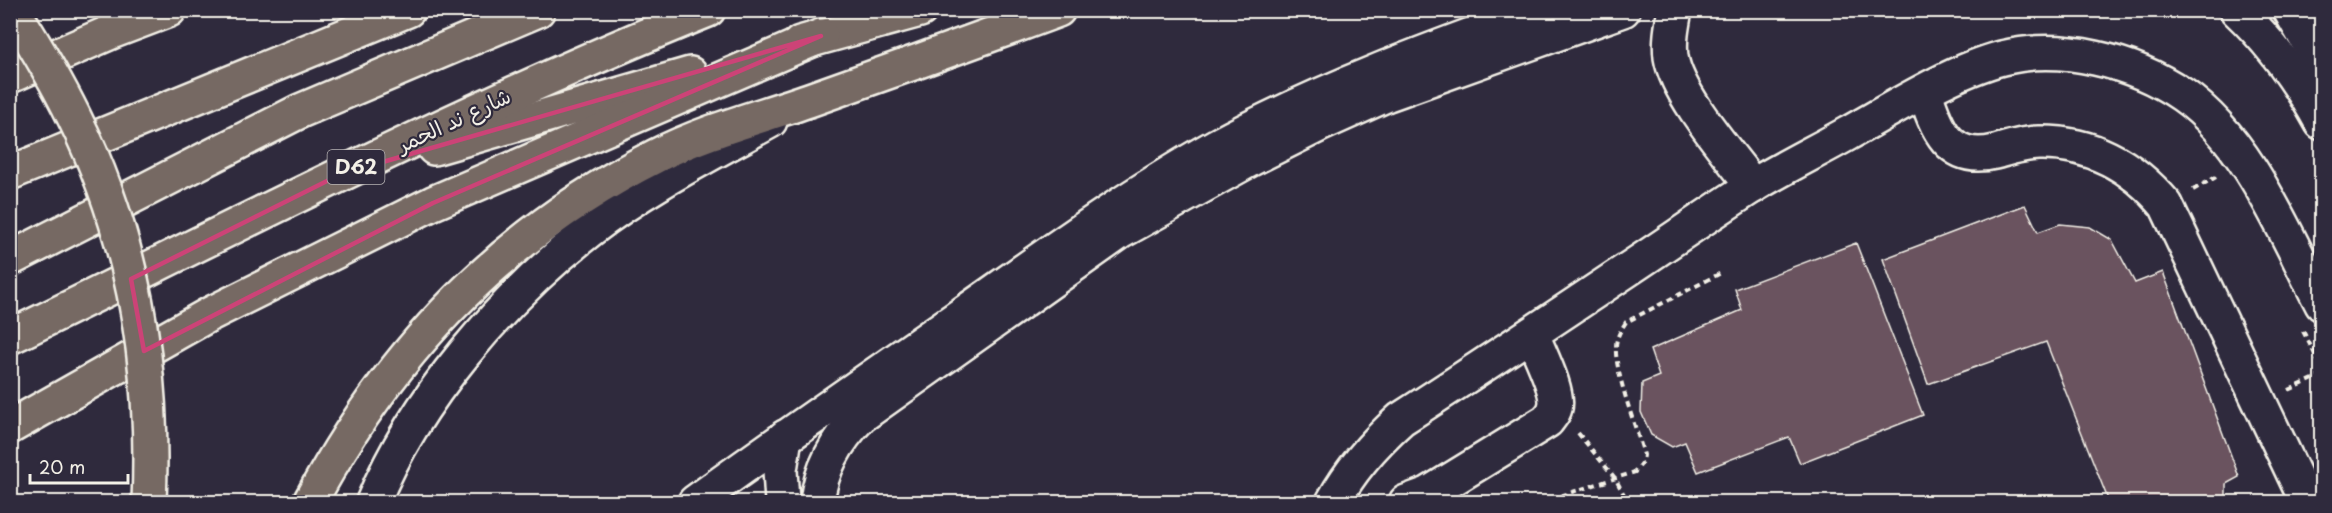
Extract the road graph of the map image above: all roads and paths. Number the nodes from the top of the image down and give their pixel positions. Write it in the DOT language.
graph roads {
  1 [pos="13,10"];
  2 [pos="169,10"];
  3 [pos="408,10"];
  4 [pos="538,10"];
  5 [pos="708,10"];
  6 [pos="920,10"];
  7 [pos="1058,10"];
  8 [pos="1539,10"];
  9 [pos="1623,10"];
  10 [pos="1675,10"];
  11 [pos="2237,10"];
  12 [pos="2290,10"];
  13 [pos="821,36"];
  14 [pos="2322,66"];
  15 [pos="10,76"];
  16 [pos="1925,92"];
  17 [pos="807,101"];
  18 [pos="2322,123"];
  19 [pos="10,173"];
  20 [pos="342,174"];
  21 [pos="1753,186"];
  22 [pos="10,259"];
  23 [pos="1723,272"];
  24 [pos="2322,304"];
  25 [pos="1532,334"];
  26 [pos="10,337"];
  27 [pos="1555,409"];
  28 [pos="10,427"];
  29 [pos="785,437"];
  30 [pos="1615,478"];
  31 [pos="149,502"];
  32 [pos="310,502"];
  33 [pos="373,502"];
  34 [pos="695,502"];
  35 [pos="782,502"];
  36 [pos="817,502"];
  37 [pos="1333,502"];
  38 [pos="1406,502"];
  39 [pos="1541,502"];
  40 [pos="1628,502"];
  41 [pos="2307,502"];
  1 -- 31 [label="main road, bridge"];
  2 -- 15 [label="main road"];
  3 -- 19 [label="main road"];
  4 -- 22 [label="main road"];
  5 -- 20 [label="main road, شارع ند الحمر / D62"];
  6 -- 13 [label="main road"];
  7 -- 17 [label="main road"];
  8 -- 29 [label="street"];
  9 -- 36 [label="street"];
  10 -- 21 [label="street"];
  11 -- 18 [label="street"];
  12 -- 14 [label="street"];
  13 -- 20 [label="main road"];
  13 -- 28 [label="main road"];
  16 -- 21 [label="street"];
  16 -- 24 [label="street"];
  16 -- 41 [label="street"];
  17 -- 32 [label="main road"];
  17 -- 33 [label="street"];
  20 -- 26 [label="main road, شارع ند الحمر / D62"];
  21 -- 25 [label="street"];
  23 -- 30 [label="path"];
  25 -- 27 [label="street"];
  25 -- 37 [label="street"];
  27 -- 30 [label="path"];
  27 -- 38 [label="street"];
  29 -- 34 [label="street"];
  29 -- 35 [label="street"];
  30 -- 39 [label="path"];
  30 -- 40 [label="path"];
}
